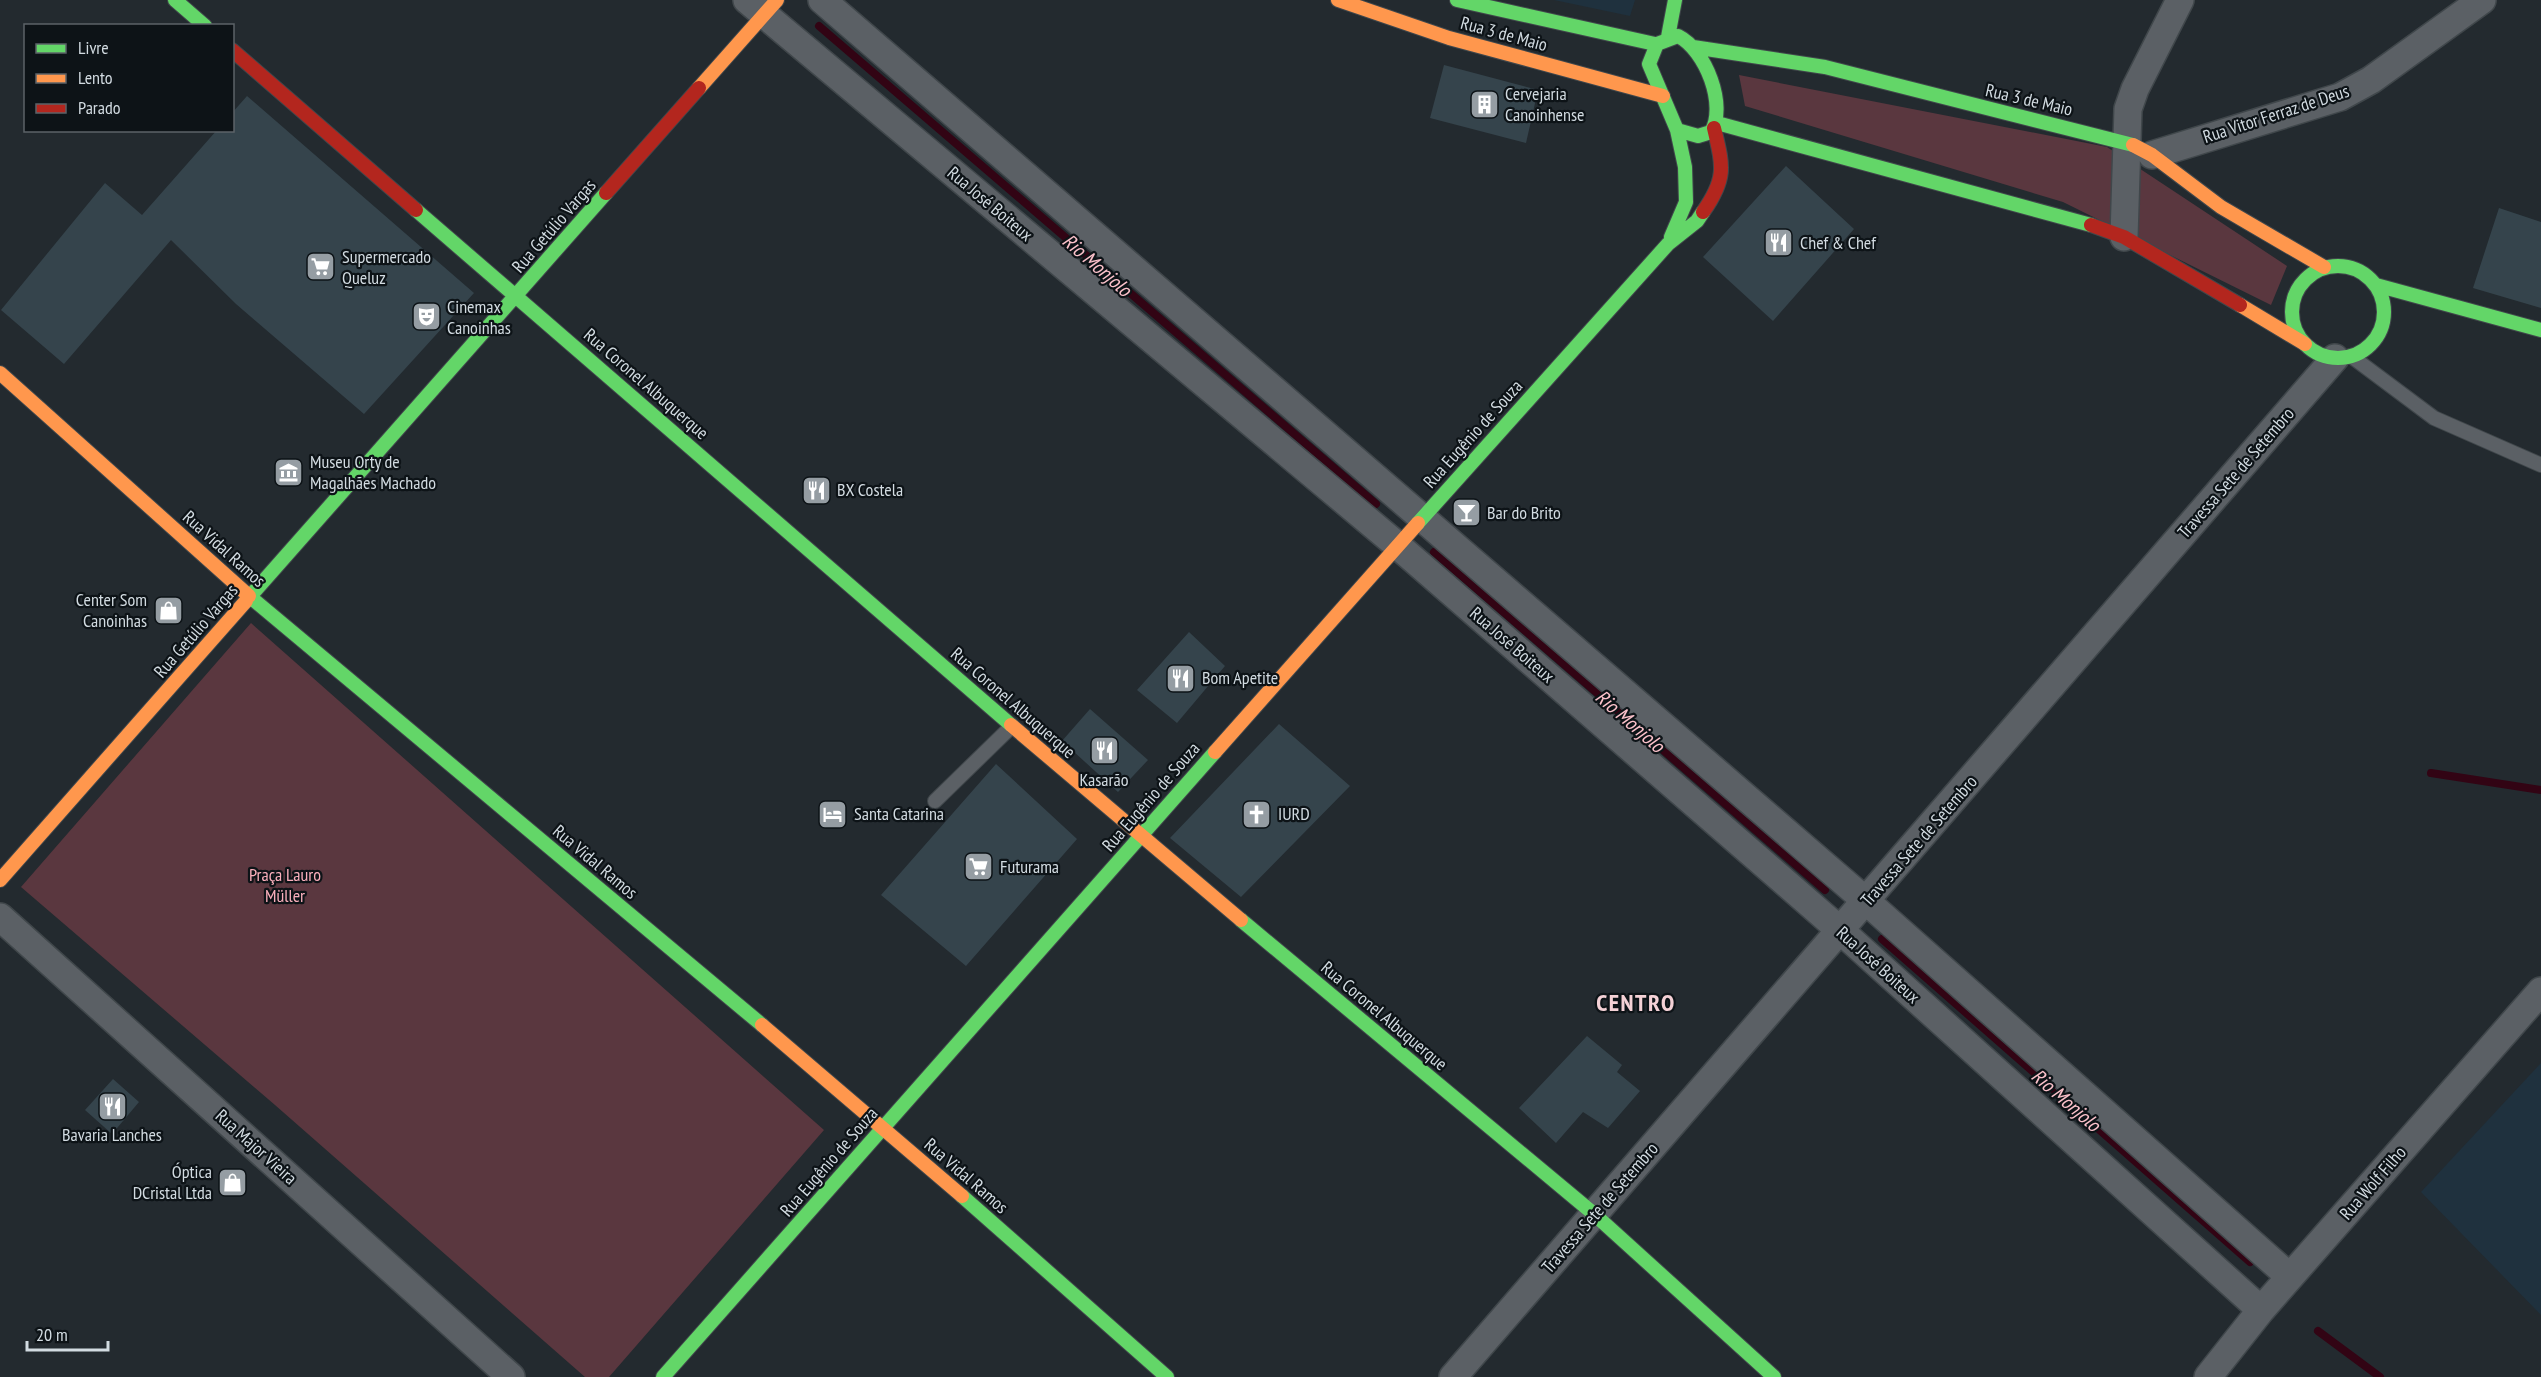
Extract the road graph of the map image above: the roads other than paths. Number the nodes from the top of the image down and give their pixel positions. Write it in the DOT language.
graph roads {
  1 [pos="175,0"];
  2 [pos="822,0"];
  3 [pos="1338,0"];
  4 [pos="1457,0"];
  5 [pos="1675,0"];
  6 [pos="2180,0"];
  7 [pos="2482,0"];
  8 [pos="762,5"];
  9 [pos="203,24"];
  10 [pos="1668,37"];
  11 [pos="1655,44"];
  12 [pos="1694,47"];
  13 [pos="234,52"];
  14 [pos="1663,96"];
  15 [pos="1716,125"];
  16 [pos="1677,130"];
  17 [pos="2127,142"];
  18 [pos="2152,155"];
  19 [pos="2124,237"];
  20 [pos="1668,244"];
  21 [pos="2324,267"];
  22 [pos="2376,285"];
  23 [pos="517,296"];
  24 [pos="2541,330"];
  25 [pos="2305,344"];
  26 [pos="2343,357"];
  27 [pos="0,373"];
  28 [pos="2541,465"];
  29 [pos="1423,517"];
  30 [pos="1398,545"];
  31 [pos="250,597"];
  32 [pos="1012,726"];
  33 [pos="935,801"];
  34 [pos="1140,837"];
  35 [pos="0,880"];
  36 [pos="1866,902"];
  37 [pos="0,917"];
  38 [pos="1841,931"];
  39 [pos="2541,991"];
  40 [pos="884,1127"];
  41 [pos="1594,1214"];
  42 [pos="2290,1277"];
  43 [pos="2261,1310"];
  44 [pos="511,1377"];
  45 [pos="663,1377"];
  46 [pos="1167,1377"];
  47 [pos="1453,1377"];
  48 [pos="1774,1377"];
  49 [pos="2208,1377"];
  1 -- 9 [label="street"];
  2 -- 29 [label="street"];
  3 -- 14 [label="street, Rua 3 de Maio"];
  4 -- 11 [label="street, Rua 3 de Maio"];
  5 -- 10 [label="street"];
  6 -- 17 [label="street"];
  7 -- 18 [label="street, Rua Vitor Ferraz de Deus"];
  8 -- 23 [label="street, Rua Getúlio Vargas"];
  8 -- 30 [label="street, Rua José Boiteux"];
  10 -- 11 [label="street"];
  10 -- 12 [label="street, Rua 3 de Maio"];
  11 -- 14 [label="street, Rua Eugênio de Souza"];
  12 -- 15 [label="street, Rua Eugênio de Souza"];
  12 -- 17 [label="street, Rua 3 de Maio"];
  13 -- 23 [label="street, Rua Coronel Albuquerque"];
  14 -- 16 [label="street, Rua Eugênio de Souza"];
  15 -- 16 [label="street"];
  15 -- 19 [label="street"];
  15 -- 20 [label="street, Rua Eugênio de Souza"];
  16 -- 20 [label="street, Rua Eugênio de Souza"];
  17 -- 18 [label="street, Rua 3 de Maio"];
  17 -- 19 [label="street"];
  18 -- 21 [label="street, Rua 3 de Maio"];
  19 -- 25 [label="street"];
  20 -- 29 [label="street, Rua Eugênio de Souza"];
  21 -- 22 [label="street"];
  21 -- 25 [label="street"];
  22 -- 24 [label="street"];
  22 -- 26 [label="street"];
  23 -- 31 [label="street, Rua Getúlio Vargas"];
  23 -- 32 [label="street, Rua Coronel Albuquerque"];
  25 -- 26 [label="street"];
  26 -- 28 [label="lane"];
  26 -- 36 [label="street, Travessa Sete de Setembro"];
  27 -- 31 [label="street, Rua Vidal Ramos"];
  29 -- 30 [label="street, Rua Eugênio de Souza"];
  29 -- 36 [label="street"];
  30 -- 34 [label="street, Rua Eugênio de Souza"];
  30 -- 38 [label="street, Rua José Boiteux"];
  31 -- 35 [label="street, Rua Getúlio Vargas"];
  31 -- 40 [label="street, Rua Vidal Ramos"];
  32 -- 33 [label="lane"];
  32 -- 34 [label="street, Rua Coronel Albuquerque"];
  34 -- 40 [label="street, Rua Eugênio de Souza"];
  34 -- 41 [label="street, Rua Coronel Albuquerque"];
  36 -- 38 [label="street, Travessa Sete de Setembro"];
  36 -- 42 [label="street"];
  37 -- 44 [label="street, Rua Major Vieira"];
  38 -- 41 [label="street, Travessa Sete de Setembro"];
  38 -- 43 [label="street, Rua José Boiteux"];
  39 -- 42 [label="street, Rua Wolf Filho"];
  40 -- 45 [label="street, Rua Eugênio de Souza"];
  40 -- 46 [label="street, Rua Vidal Ramos"];
  41 -- 47 [label="street, Travessa Sete de Setembro"];
  41 -- 48 [label="street, Rua Coronel Albuquerque"];
  42 -- 43 [label="street, Rua Wolf Filho"];
  43 -- 49 [label="street, Rua Wolf Filho"];
}
